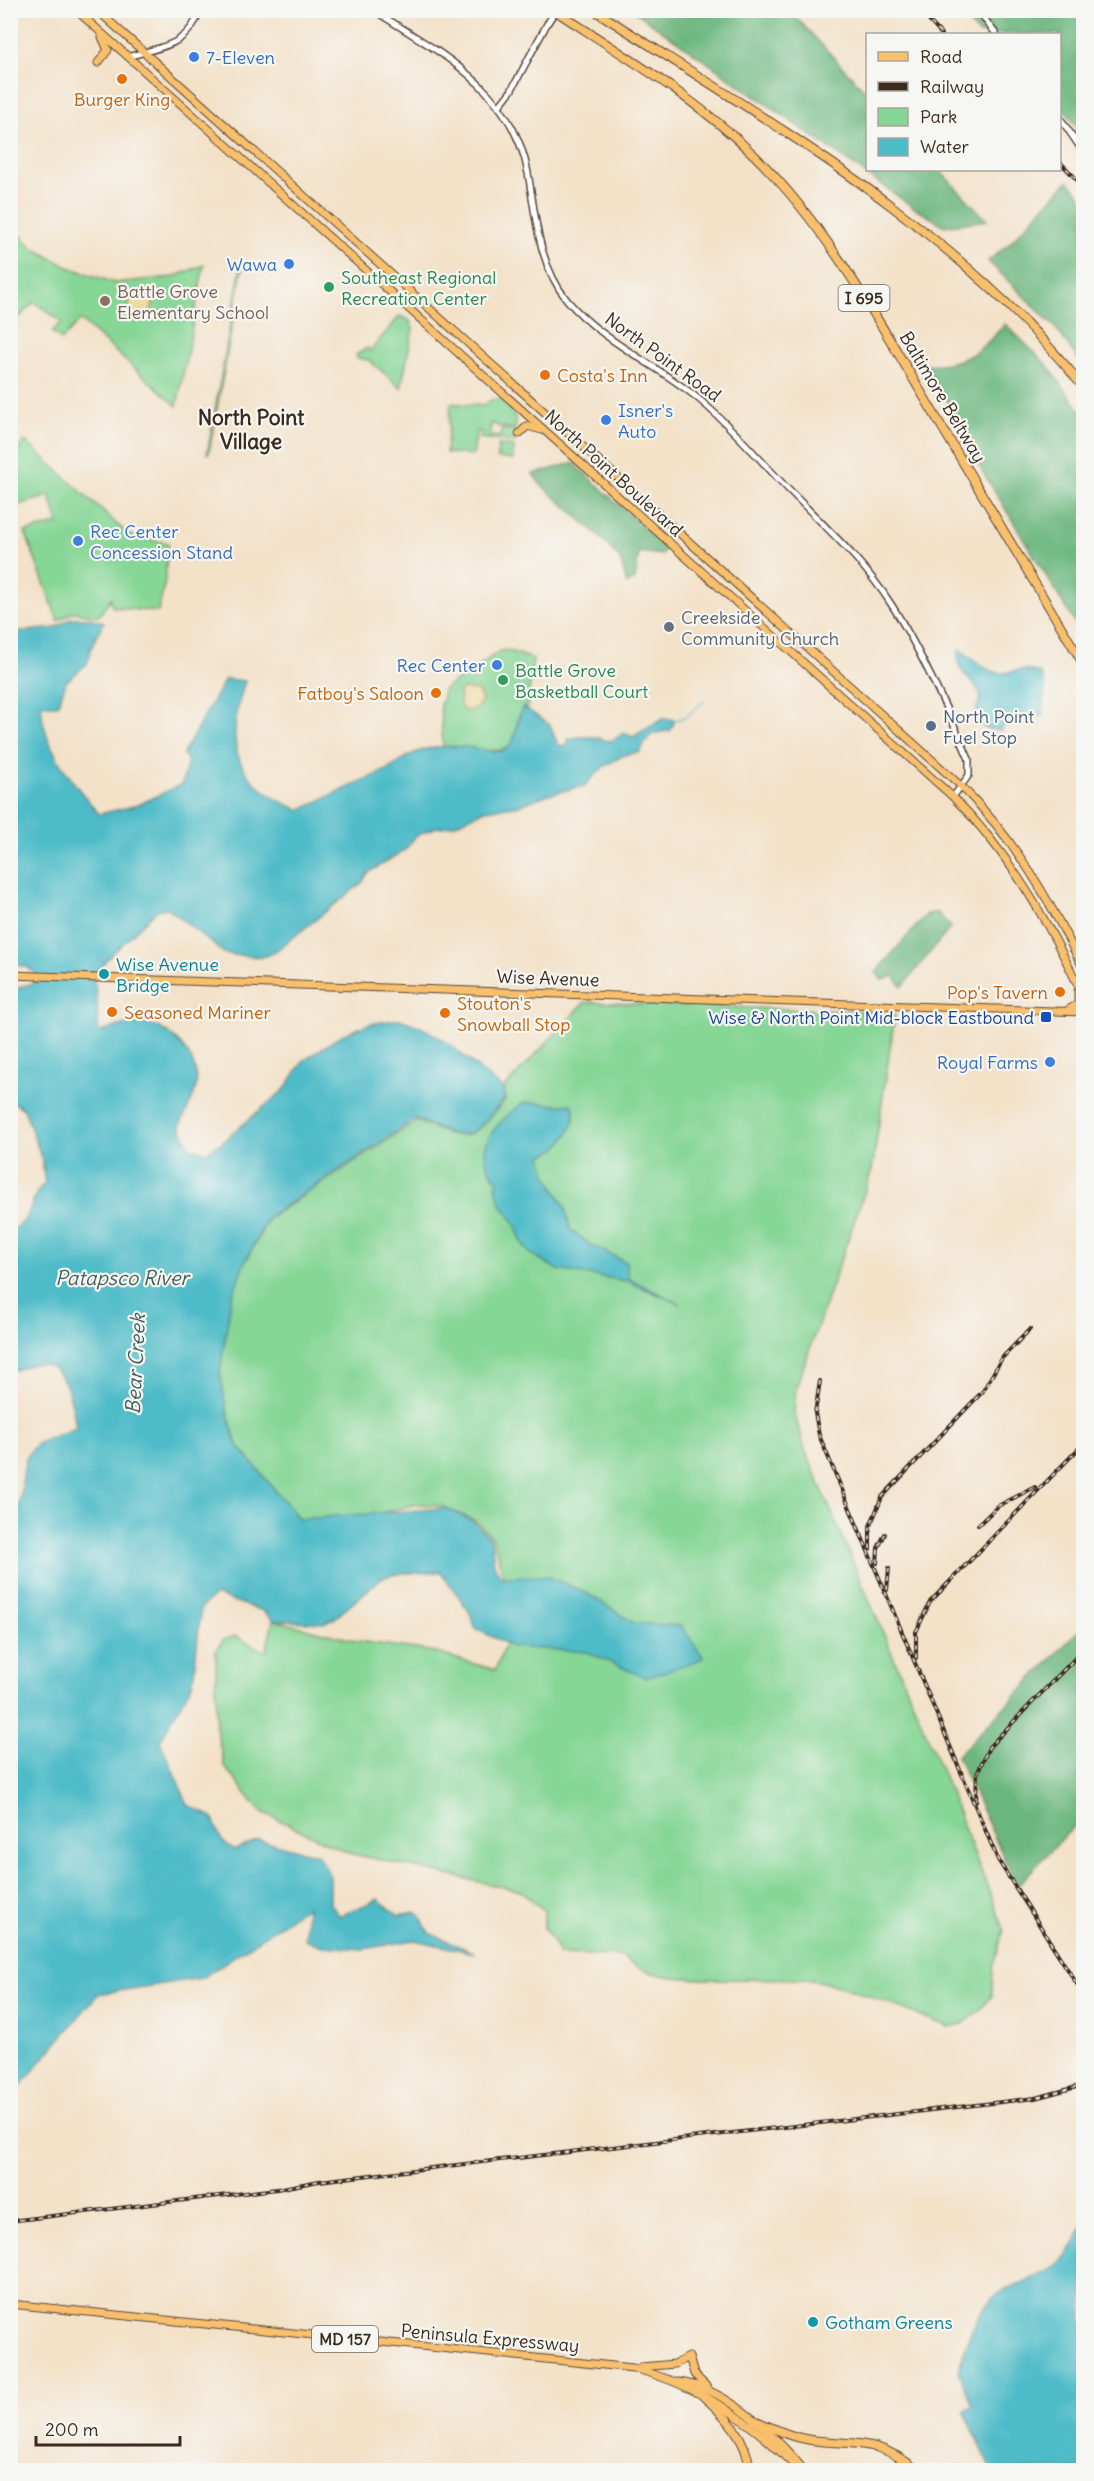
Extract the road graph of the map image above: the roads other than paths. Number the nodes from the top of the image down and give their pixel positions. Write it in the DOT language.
graph roads {
  1 [pos="76,10"];
  2 [pos="97,10"];
  3 [pos="201,10"];
  4 [pos="373,10"];
  5 [pos="555,10"];
  6 [pos="594,10"];
  7 [pos="980,13"];
  8 [pos="95,28"];
  9 [pos="995,33"];
  10 [pos="142,52"];
  11 [pos="128,57"];
  12 [pos="98,63"];
  13 [pos="500,105"];
  14 [pos="1061,121"];
  15 [pos="1083,153"];
  16 [pos="1083,388"];
  17 [pos="546,431"];
  18 [pos="519,434"];
  19 [pos="629,487"];
  20 [pos="620,497"];
  21 [pos="1083,665"];
  22 [pos="961,786"];
  23 [pos="953,797"];
  24 [pos="1083,970"];
  25 [pos="12,975"];
  26 [pos="1078,986"];
  27 [pos="1083,998"];
  28 [pos="1052,1011"];
  29 [pos="1083,1012"];
  30 [pos="10,2304"];
  31 [pos="633,2368"];
  32 [pos="678,2382"];
  33 [pos="716,2395"];
  34 [pos="703,2396"];
  35 [pos="753,2420"];
  36 [pos="750,2470"];
  37 [pos="798,2470"];
  38 [pos="804,2470"];
  39 [pos="917,2470"];
  1 -- 8 [label="main road, North Point Boulevard"];
  2 -- 10 [label="main road, North Point Boulevard"];
  3 -- 10 [label="street"];
  4 -- 13 [label="street, North Point Road"];
  5 -- 13 [label="street, bridge"];
  5 -- 21 [label="highway, Baltimore Beltway / I 695"];
  6 -- 16 [label="highway"];
  7 -- 9 [label="street"];
  8 -- 11 [label="main road, North Point Boulevard"];
  8 -- 12 [label="main road"];
  10 -- 11 [label="street"];
  10 -- 19 [label="main road, North Point Boulevard"];
  11 -- 17 [label="main road, North Point Boulevard"];
  13 -- 22 [label="street, North Point Road"];
  14 -- 15 [label="street"];
  17 -- 18 [label="main road"];
  17 -- 20 [label="main road, North Point Boulevard"];
  19 -- 20 [label="main road"];
  19 -- 22 [label="main road, North Point Boulevard"];
  20 -- 23 [label="main road, North Point Boulevard"];
  22 -- 23 [label="street, North Point Road"];
  22 -- 24 [label="main road, North Point Boulevard"];
  23 -- 26 [label="main road, North Point Boulevard"];
  25 -- 28 [label="main road, Wise Avenue"];
  26 -- 27 [label="main road, North Point Boulevard"];
  26 -- 28 [label="main road"];
  28 -- 29 [label="main road, Wise Avenue"];
  30 -- 31 [label="main road, Peninsula Expressway / MD 157"];
  31 -- 32 [label="main road, Peninsula Expressway / MD 157"];
  31 -- 33 [label="main road"];
  32 -- 33 [label="main road, Peninsula Expressway / MD 157"];
  32 -- 34 [label="main road, Peninsula Expressway / MD 157"];
  33 -- 35 [label="main road, Peninsula Expressway / MD 157"];
  34 -- 36 [label="highway"];
  34 -- 37 [label="main road, Peninsula Expressway / MD 157"];
  35 -- 38 [label="main road, Peninsula Expressway / MD 157"];
  35 -- 39 [label="highway"];
}
